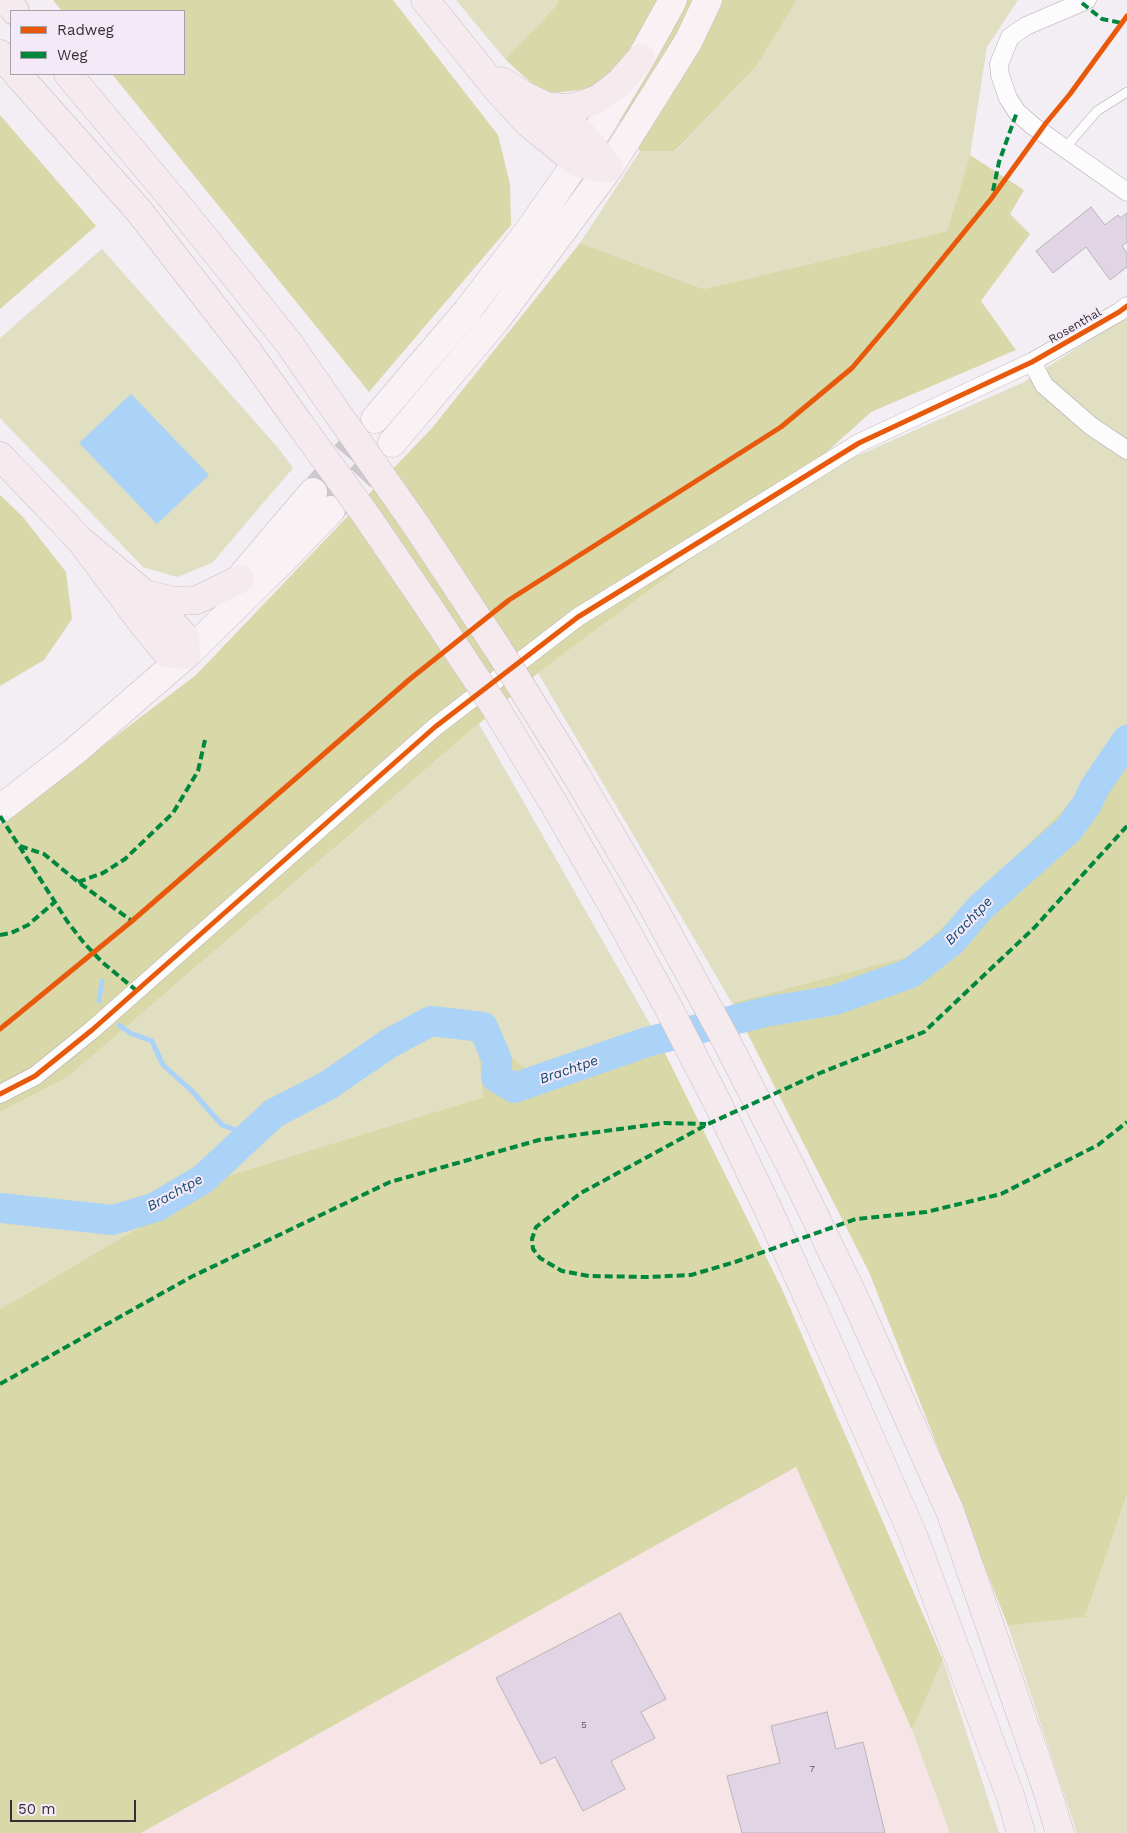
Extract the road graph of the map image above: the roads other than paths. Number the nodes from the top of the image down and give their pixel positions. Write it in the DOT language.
graph roads {
  1 [pos="6,0"];
  2 [pos="426,0"];
  3 [pos="673,0"];
  4 [pos="708,0"];
  5 [pos="1087,0"];
  6 [pos="14,10"];
  7 [pos="0,54"];
  8 [pos="641,58"];
  9 [pos="474,61"];
  10 [pos="10,66"];
  11 [pos="18,75"];
  12 [pos="69,75"];
  13 [pos="1127,92"];
  14 [pos="546,106"];
  15 [pos="1065,148"];
  16 [pos="583,153"];
  17 [pos="609,168"];
  18 [pos="1127,192"];
  19 [pos="1127,306"];
  20 [pos="1032,362"];
  21 [pos="375,419"];
  22 [pos="392,443"];
  23 [pos="1127,450"];
  24 [pos="0,456"];
  25 [pos="81,541"];
  26 [pos="240,579"];
  27 [pos="145,594"];
  28 [pos="179,648"];
  29 [pos="71,745"];
  30 [pos="0,790"];
  31 [pos="0,808"];
  32 [pos="0,1094"];
  33 [pos="1021,1833"];
  34 [pos="1060,1833"];
  1 -- 6 [label="highway"];
  2 -- 9 [label="highway"];
  3 -- 8 [label="main road"];
  4 -- 17 [label="main road"];
  5 -- 15 [label="street"];
  7 -- 10 [label="highway"];
  8 -- 14 [label="highway"];
  8 -- 16 [label="main road"];
  9 -- 14 [label="highway"];
  9 -- 16 [label="highway"];
  11 -- 33 [label="highway, bridge"];
  12 -- 34 [label="highway, bridge"];
  13 -- 15 [label="lane"];
  14 -- 16 [label="highway"];
  15 -- 18 [label="street"];
  16 -- 17 [label="highway"];
  16 -- 21 [label="main road"];
  17 -- 22 [label="main road"];
  19 -- 20 [label="street, Rosenthal"];
  20 -- 23 [label="street"];
  20 -- 32 [label="street, Rosenthal"];
  24 -- 25 [label="highway"];
  25 -- 27 [label="highway"];
  25 -- 28 [label="highway"];
  26 -- 27 [label="highway"];
  26 -- 28 [label="main road"];
  26 -- 28 [label="main road"];
  27 -- 28 [label="highway"];
  28 -- 29 [label="main road"];
  29 -- 30 [label="main road"];
  29 -- 31 [label="main road"];
}
